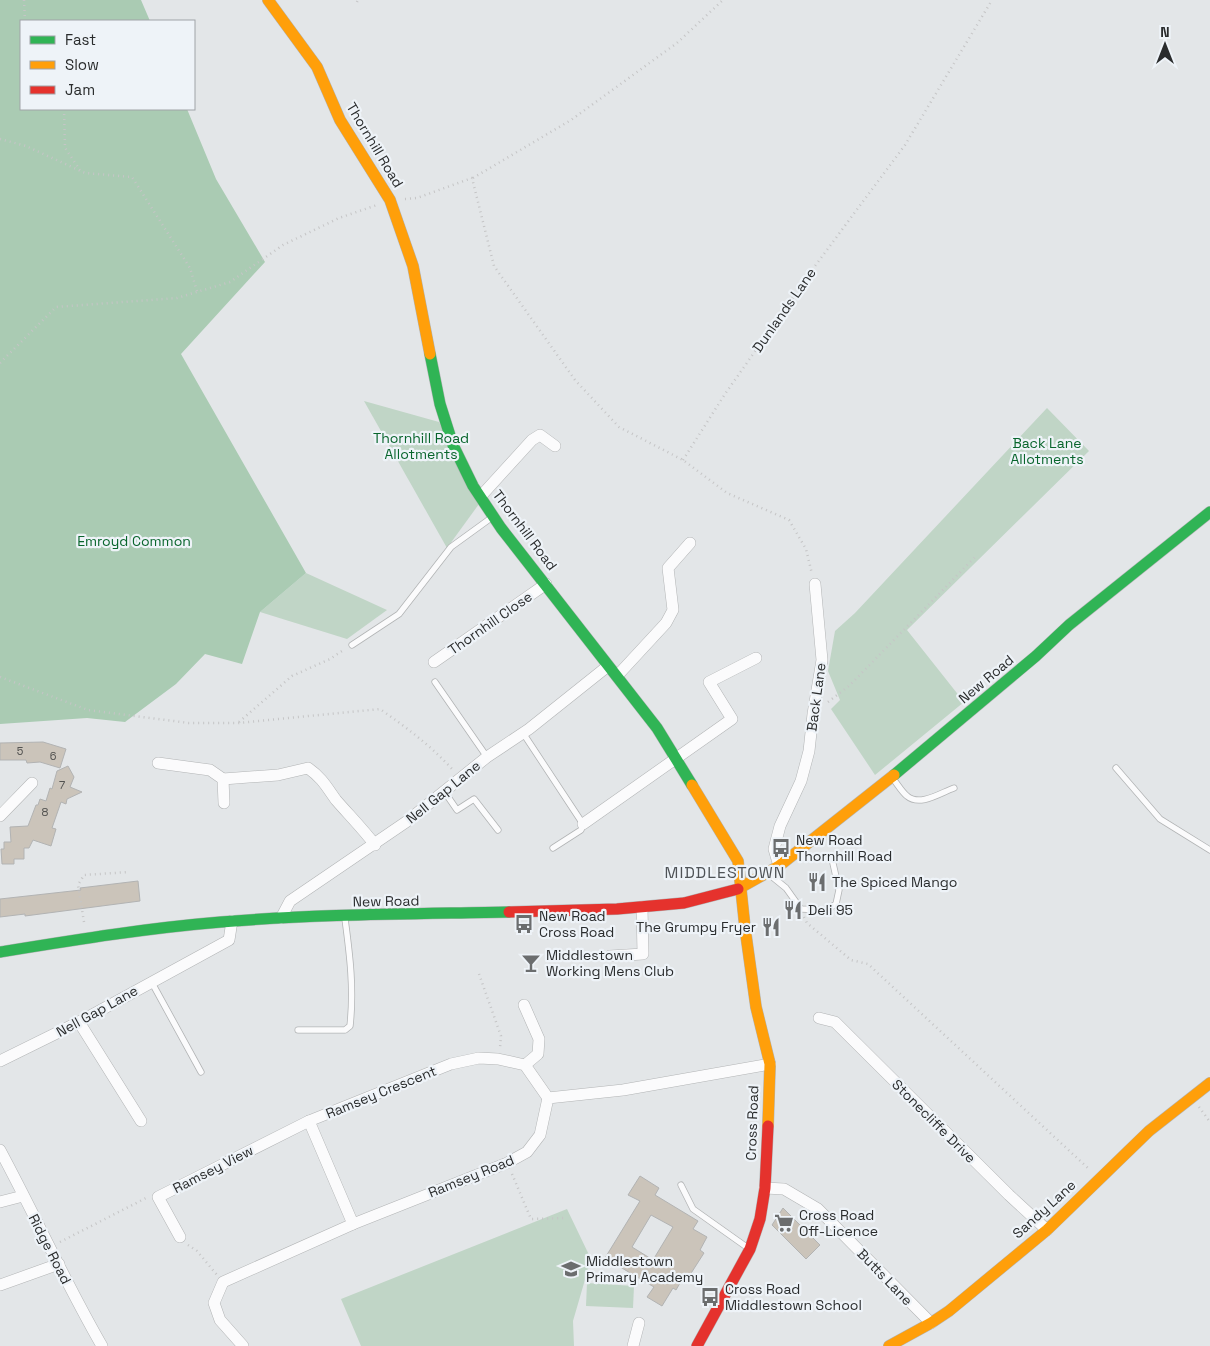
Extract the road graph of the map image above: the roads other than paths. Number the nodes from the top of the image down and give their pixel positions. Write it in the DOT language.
graph roads {
  1 [pos="268,0"];
  2 [pos="555,446"];
  3 [pos="481,496"];
  4 [pos="1210,512"];
  5 [pos="493,516"];
  6 [pos="690,543"];
  7 [pos="546,584"];
  8 [pos="815,584"];
  9 [pos="352,644"];
  10 [pos="756,658"];
  11 [pos="434,662"];
  12 [pos="608,666"];
  13 [pos="616,676"];
  14 [pos="435,682"];
  15 [pos="524,733"];
  16 [pos="487,756"];
  17 [pos="676,759"];
  18 [pos="158,763"];
  19 [pos="1116,768"];
  20 [pos="891,776"];
  21 [pos="223,779"];
  22 [pos="32,782"];
  23 [pos="954,788"];
  24 [pos="444,791"];
  25 [pos="224,804"];
  26 [pos="0,816"];
  27 [pos="583,824"];
  28 [pos="498,830"];
  29 [pos="375,845"];
  30 [pos="553,848"];
  31 [pos="1210,850"];
  32 [pos="832,859"];
  33 [pos="779,866"];
  34 [pos="769,874"];
  35 [pos="741,888"];
  36 [pos="642,907"];
  37 [pos="345,917"];
  38 [pos="281,918"];
  39 [pos="232,921"];
  40 [pos="0,952"];
  41 [pos="610,956"];
  42 [pos="151,981"];
  43 [pos="524,1005"];
  44 [pos="818,1018"];
  45 [pos="79,1022"];
  46 [pos="298,1030"];
  47 [pos="0,1061"];
  48 [pos="770,1064"];
  49 [pos="525,1065"];
  50 [pos="201,1072"];
  51 [pos="1210,1083"];
  52 [pos="548,1098"];
  53 [pos="141,1121"];
  54 [pos="308,1121"];
  55 [pos="0,1150"];
  56 [pos="681,1186"];
  57 [pos="765,1188"];
  58 [pos="23,1196"];
  59 [pos="0,1202"];
  60 [pos="353,1224"];
  61 [pos="1047,1230"];
  62 [pos="180,1237"];
  63 [pos="750,1250"];
  64 [pos="59,1264"];
  65 [pos="0,1285"];
  66 [pos="639,1323"];
  67 [pos="931,1323"];
  68 [pos="905,1342"];
  69 [pos="102,1346"];
  70 [pos="243,1346"];
  71 [pos="633,1346"];
  72 [pos="697,1346"];
  73 [pos="889,1346"];
  1 -- 3 [label="main road, Thornhill Road"];
  2 -- 3 [label="street"];
  3 -- 5 [label="main road, Thornhill Road"];
  4 -- 20 [label="main road, New Road"];
  5 -- 7 [label="main road, Thornhill Road"];
  5 -- 9 [label="lane"];
  6 -- 13 [label="street"];
  7 -- 11 [label="street, Thornhill Close"];
  7 -- 12 [label="main road, Thornhill Road"];
  8 -- 33 [label="street, Back Lane"];
  10 -- 17 [label="street"];
  12 -- 13 [label="main road, Thornhill Road"];
  12 -- 15 [label="street, Nell Gap Lane"];
  13 -- 17 [label="main road, Thornhill Road"];
  14 -- 16 [label="lane"];
  15 -- 16 [label="street, Nell Gap Lane"];
  15 -- 27 [label="lane"];
  16 -- 24 [label="street, Nell Gap Lane"];
  17 -- 27 [label="street"];
  17 -- 35 [label="main road, Thornhill Road"];
  18 -- 21 [label="street"];
  19 -- 31 [label="lane"];
  20 -- 23 [label="lane"];
  20 -- 33 [label="main road, New Road"];
  21 -- 25 [label="street"];
  21 -- 29 [label="street"];
  22 -- 26 [label="street"];
  24 -- 28 [label="lane"];
  24 -- 29 [label="street, Nell Gap Lane"];
  27 -- 30 [label="lane"];
  29 -- 38 [label="street, Nell Gap Lane"];
  32 -- 34 [label="lane"];
  33 -- 34 [label="main road, New Road"];
  34 -- 35 [label="main road, New Road"];
  35 -- 36 [label="main road, New Road"];
  35 -- 48 [label="main road, Cross Road"];
  36 -- 37 [label="main road, New Road"];
  36 -- 41 [label="street"];
  37 -- 38 [label="main road, New Road"];
  37 -- 46 [label="lane"];
  38 -- 39 [label="main road, New Road"];
  39 -- 40 [label="main road, New Road"];
  39 -- 42 [label="street, Nell Gap Lane"];
  42 -- 45 [label="street, Nell Gap Lane"];
  42 -- 50 [label="lane"];
  43 -- 49 [label="street"];
  44 -- 61 [label="street, Stonecliffe Drive"];
  45 -- 47 [label="street, Nell Gap Lane"];
  45 -- 53 [label="street"];
  48 -- 52 [label="street"];
  48 -- 57 [label="main road, Cross Road"];
  49 -- 52 [label="street"];
  49 -- 54 [label="street, Ramsey Crescent"];
  51 -- 61 [label="main road, Sandy Lane"];
  52 -- 60 [label="street, Ramsey Road"];
  54 -- 60 [label="street, Ramsey Crescent"];
  54 -- 62 [label="street, Ramsey View"];
  55 -- 58 [label="street, Ridge Road"];
  56 -- 63 [label="lane"];
  57 -- 63 [label="main road, Cross Road"];
  57 -- 67 [label="street, Butts Lane"];
  58 -- 59 [label="street"];
  58 -- 64 [label="street, Ridge Road"];
  60 -- 70 [label="street, Ramsey Road"];
  61 -- 67 [label="main road, Sandy Lane"];
  63 -- 72 [label="main road, Cross Road"];
  64 -- 65 [label="street"];
  64 -- 69 [label="street, Ridge Road"];
  66 -- 71 [label="street"];
  67 -- 68 [label="main road, Sandy Lane"];
  68 -- 73 [label="main road, Sandy Lane"];
}
